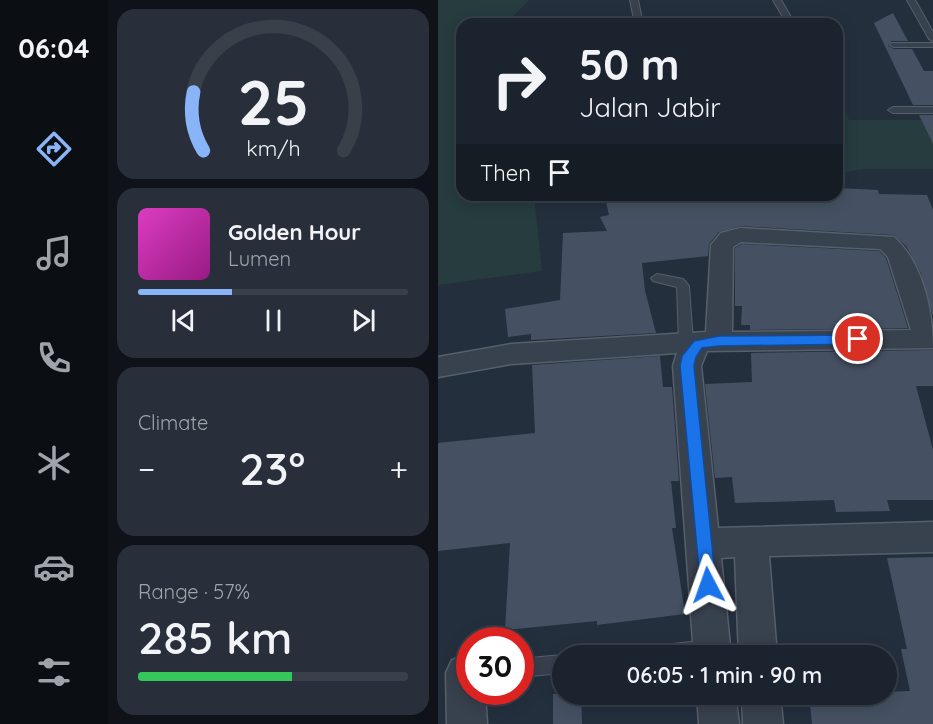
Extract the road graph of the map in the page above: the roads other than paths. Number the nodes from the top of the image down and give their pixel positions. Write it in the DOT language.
graph roads {
  1 [pos="634,0"];
  2 [pos="777,0"];
  3 [pos="910,0"];
  4 [pos="638,18"];
  5 [pos="788,18"];
  6 [pos="933,39"];
  7 [pos="894,45"];
  8 [pos="933,45"];
  9 [pos="893,110"];
  10 [pos="933,110"];
  11 [pos="657,278"];
  12 [pos="930,339"];
  13 [pos="701,343"];
  14 [pos="438,366"];
  15 [pos="933,537"];
  16 [pos="751,542"];
  17 [pos="705,543"];
  18 [pos="712,645"];
  19 [pos="757,645"];
  20 [pos="552,665"];
  21 [pos="534,667"];
  22 [pos="466,705"];
  23 [pos="717,705"];
  24 [pos="762,705"];
  25 [pos="467,724"];
  26 [pos="719,724"];
  27 [pos="763,724"];
  1 -- 4 [label="lane"];
  2 -- 5 [label="lane"];
  3 -- 6 [label="lane"];
  7 -- 8 [label="lane"];
  9 -- 10 [label="lane"];
  11 -- 13 [label="lane"];
  12 -- 13 [label="street"];
  12 -- 13 [label="street"];
  13 -- 14 [label="street"];
  13 -- 17 [label="street"];
  15 -- 16 [label="street"];
  16 -- 17 [label="street"];
  16 -- 19 [label="street"];
  17 -- 18 [label="street"];
  20 -- 21 [label="lane"];
  22 -- 25 [label="street"];
  23 -- 26 [label="street"];
  24 -- 27 [label="street"];
}
